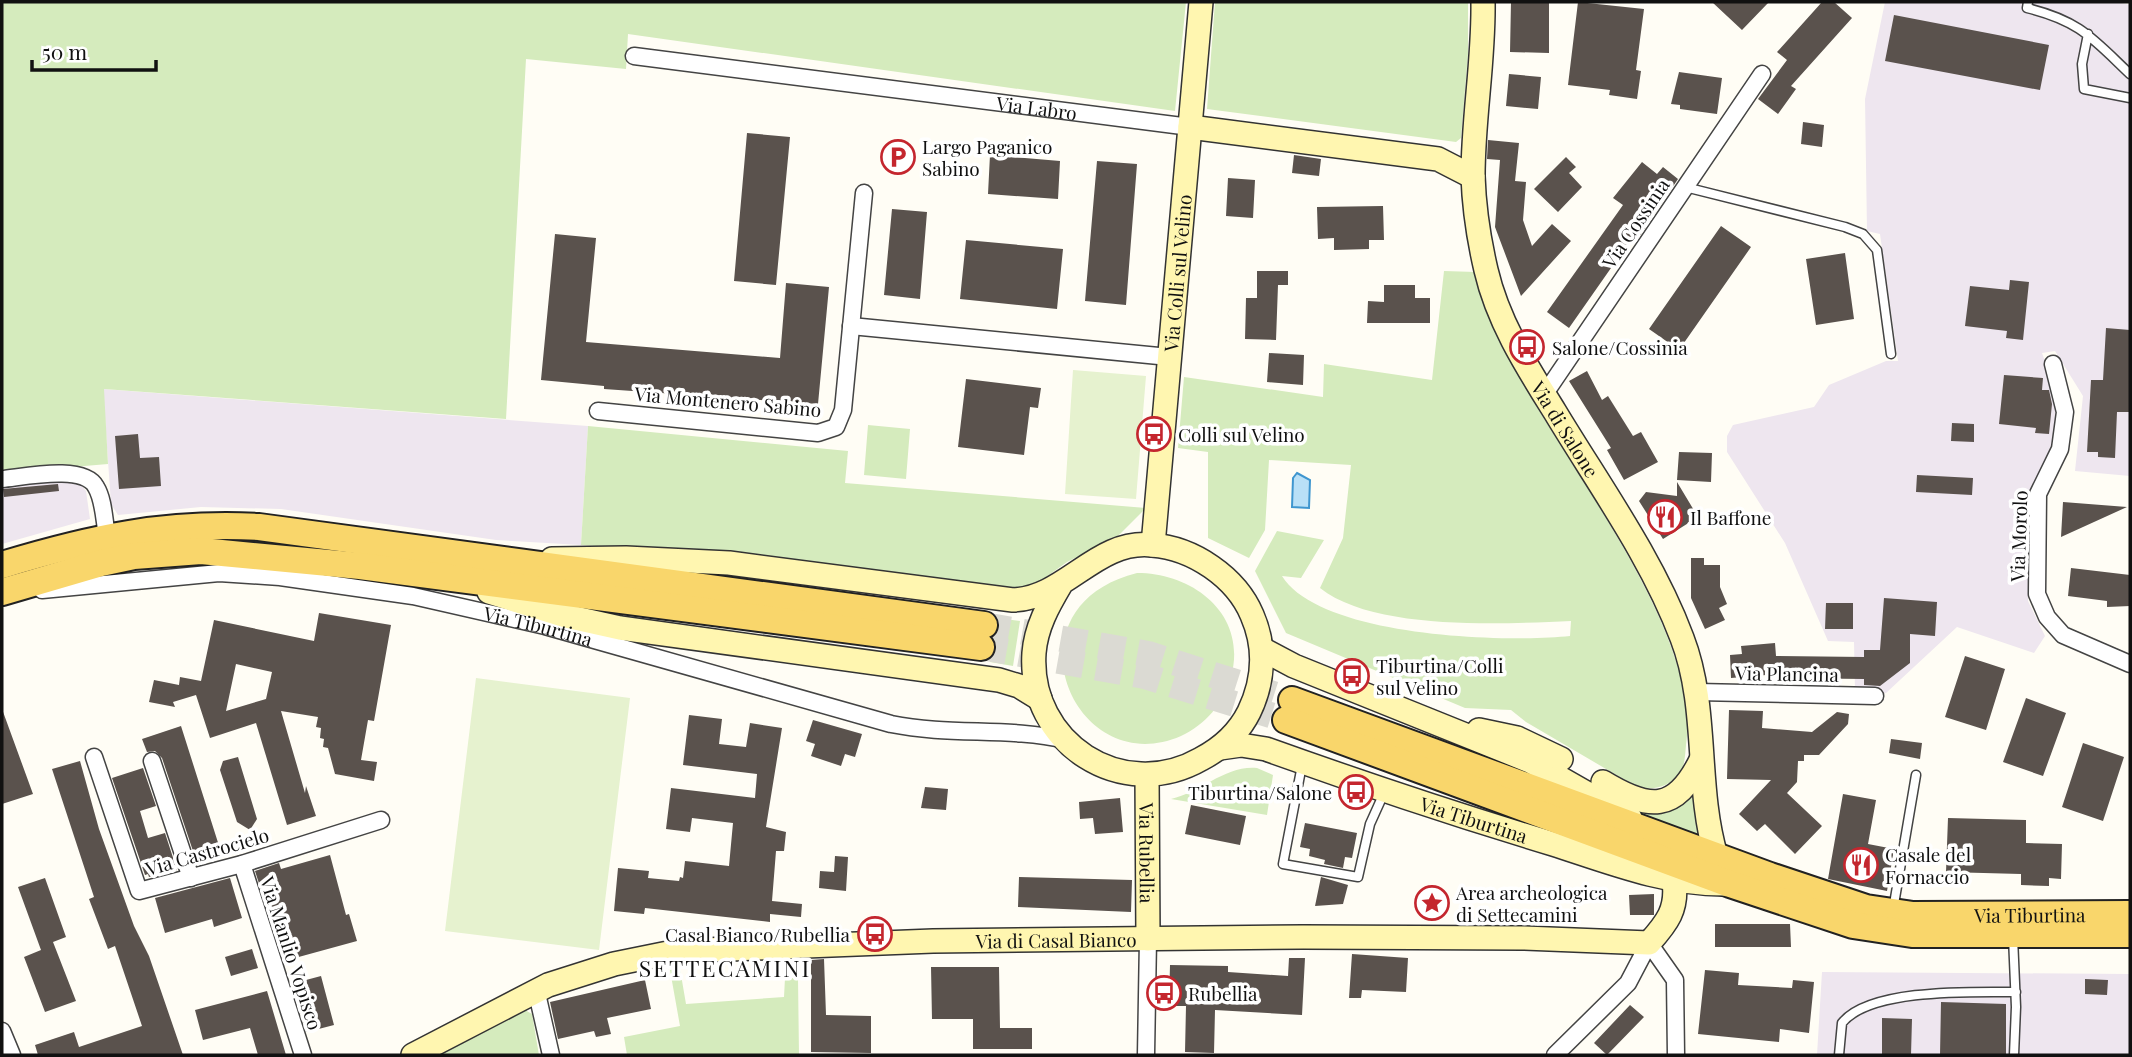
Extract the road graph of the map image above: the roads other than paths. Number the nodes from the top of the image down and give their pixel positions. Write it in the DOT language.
graph roads {
  1 [pos="1201,2"];
  2 [pos="1483,2"];
  3 [pos="2028,2"];
  4 [pos="2088,34"];
  5 [pos="634,56"];
  6 [pos="2130,74"];
  7 [pos="1762,75"];
  8 [pos="2130,98"];
  9 [pos="1190,127"];
  10 [pos="1476,137"];
  11 [pos="1438,159"];
  12 [pos="1474,177"];
  13 [pos="1685,187"];
  14 [pos="864,193"];
  15 [pos="851,326"];
  16 [pos="1891,354"];
  17 [pos="1169,357"];
  18 [pos="2053,364"];
  19 [pos="1544,395"];
  20 [pos="598,411"];
  21 [pos="2,479"];
  22 [pos="107,535"];
  23 [pos="1153,545"];
  24 [pos="502,560"];
  25 [pos="2,565"];
  26 [pos="360,566"];
  27 [pos="1061,584"];
  28 [pos="2,594"];
  29 [pos="1262,649"];
  30 [pos="2130,664"];
  31 [pos="1698,692"];
  32 [pos="1875,696"];
  33 [pos="1040,699"];
  34 [pos="1451,729"];
  35 [pos="1066,740"];
  36 [pos="1220,748"];
  37 [pos="94,757"];
  38 [pos="1701,760"];
  39 [pos="152,761"];
  40 [pos="1303,762"];
  41 [pos="1916,775"];
  42 [pos="1147,776"];
  43 [pos="1385,792"];
  44 [pos="381,820"];
  45 [pos="1650,832"];
  46 [pos="1716,856"];
  47 [pos="242,864"];
  48 [pos="191,878"];
  49 [pos="1674,881"];
  50 [pos="1730,884"];
  51 [pos="1892,913"];
  52 [pos="2130,914"];
  53 [pos="2013,934"];
  54 [pos="2130,934"];
  55 [pos="1148,939"];
  56 [pos="1649,943"];
  57 [pos="536,989"];
  58 [pos="2016,992"];
  59 [pos="2,1031"];
  60 [pos="12,1055"];
  61 [pos="303,1055"];
  62 [pos="413,1055"];
  63 [pos="551,1055"];
  64 [pos="1146,1055"];
  65 [pos="1555,1055"];
  66 [pos="1676,1055"];
  67 [pos="1839,1055"];
  68 [pos="2014,1055"];
  1 -- 9 [label="street, Via Colli sul Velino"];
  2 -- 10 [label="street, Via di Salone"];
  3 -- 4 [label="lane"];
  4 -- 6 [label="lane"];
  4 -- 8 [label="lane"];
  5 -- 9 [label="street, Via Labro"];
  7 -- 13 [label="street, Via Cossinia"];
  9 -- 11 [label="street, Via Labro"];
  9 -- 17 [label="street, Via Colli sul Velino"];
  10 -- 11 [label="street"];
  10 -- 12 [label="street, Via di Salone"];
  11 -- 12 [label="street, Via Labro"];
  12 -- 19 [label="street, Via di Salone"];
  13 -- 16 [label="lane"];
  13 -- 19 [label="street, Via Cossinia"];
  14 -- 15 [label="street, Via Montenero Sabino"];
  15 -- 17 [label="street"];
  15 -- 20 [label="street, Via Montenero Sabino"];
  17 -- 23 [label="street, Via Colli sul Velino"];
  18 -- 30 [label="street, Via Morolo"];
  19 -- 31 [label="street, Via di Salone"];
  21 -- 22 [label="street"];
  22 -- 24 [label="main road, Via Tiburtina"];
  22 -- 25 [label="main road, Via Tiburtina"];
  23 -- 27 [label="street, Via Tiburtina"];
  23 -- 29 [label="street, Via Tiburtina"];
  24 -- 26 [label="main road, Via Tiburtina"];
  24 -- 27 [label="street, Via Tiburtina"];
  26 -- 28 [label="main road, Via Tiburtina"];
  26 -- 33 [label="street, Via Tiburtina"];
  27 -- 33 [label="street, Via Tiburtina"];
  28 -- 35 [label="street, Via Tiburtina"];
  29 -- 34 [label="street, Via Tiburtina"];
  29 -- 36 [label="street, Via Tiburtina"];
  31 -- 32 [label="street, Via Plancina"];
  31 -- 38 [label="street, Via di Salone"];
  33 -- 35 [label="street, Via Tiburtina"];
  34 -- 38 [label="street"];
  34 -- 45 [label="street, Via Tiburtina"];
  35 -- 42 [label="street, Via Tiburtina"];
  36 -- 40 [label="street, Via Tiburtina"];
  36 -- 42 [label="street, Via Tiburtina"];
  37 -- 48 [label="street, Via Castrocielo"];
  38 -- 46 [label="street, Via di Salone"];
  39 -- 48 [label="street"];
  40 -- 43 [label="street, Via Tiburtina"];
  40 -- 43 [label="lane"];
  41 -- 51 [label="lane"];
  42 -- 55 [label="street, Via Rubellia"];
  43 -- 49 [label="street, Via Tiburtina"];
  44 -- 47 [label="street, Via Castrocielo"];
  45 -- 46 [label="main road, Via Tiburtina"];
  45 -- 50 [label="main road, Via Tiburtina"];
  46 -- 51 [label="main road, Via Tiburtina"];
  47 -- 48 [label="street, Via Castrocielo"];
  47 -- 61 [label="street, Via Manlio Vopisco"];
  49 -- 50 [label="street, Via Tiburtina"];
  49 -- 56 [label="street"];
  50 -- 53 [label="main road, Via Tiburtina"];
  51 -- 52 [label="main road, Via Tiburtina"];
  53 -- 54 [label="main road, Via Tiburtina"];
  53 -- 58 [label="lane"];
  55 -- 56 [label="street, Via di Casal Bianco"];
  55 -- 57 [label="street, Via di Casal Bianco"];
  55 -- 64 [label="street, Via Rubellia"];
  56 -- 65 [label="street"];
  56 -- 66 [label="street"];
  57 -- 62 [label="street, Via di Casal Bianco"];
  57 -- 63 [label="street"];
  58 -- 67 [label="lane"];
  58 -- 68 [label="lane"];
  59 -- 60 [label="street"];
}
